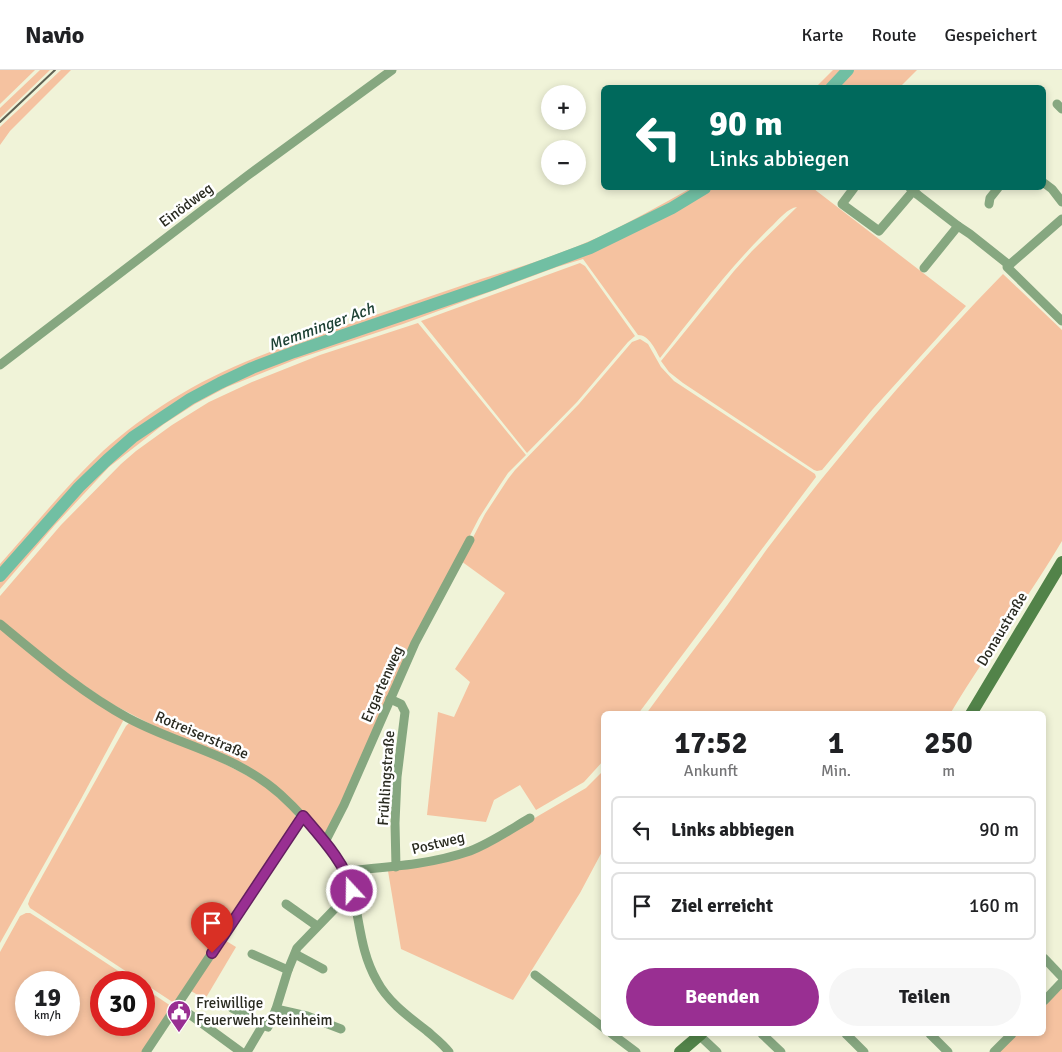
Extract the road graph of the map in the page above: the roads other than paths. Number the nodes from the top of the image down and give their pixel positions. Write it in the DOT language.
graph roads {
  1 [pos="392,70"];
  2 [pos="1046,184"];
  3 [pos="852,190"];
  4 [pos="911,190"];
  5 [pos="913,190"];
  6 [pos="996,190"];
  7 [pos="1062,202"];
  8 [pos="989,204"];
  9 [pos="1062,219"];
  10 [pos="958,226"];
  11 [pos="1008,266"];
  12 [pos="924,268"];
  13 [pos="1062,321"];
  14 [pos="0,365"];
  15 [pos="470,540"];
  16 [pos="1062,562"];
  17 [pos="0,624"];
  18 [pos="390,699"];
  19 [pos="973,711"];
  20 [pos="303,816"];
  21 [pos="530,818"];
  22 [pos="325,842"];
  23 [pos="396,867"];
  24 [pos="345,871"];
  25 [pos="352,891"];
  26 [pos="286,904"];
  27 [pos="317,926"];
  28 [pos="252,954"];
  29 [pos="294,954"];
  30 [pos="1046,960"];
  31 [pos="323,969"];
  32 [pos="288,970"];
  33 [pos="535,975"];
  34 [pos="1062,977"];
  35 [pos="1062,982"];
  36 [pos="1046,999"];
  37 [pos="176,1006"];
  38 [pos="232,1008"];
  39 [pos="276,1008"];
  40 [pos="263,1025"];
  41 [pos="601,1026"];
  42 [pos="341,1029"];
  43 [pos="615,1036"];
  44 [pos="698,1036"];
  45 [pos="702,1036"];
  46 [pos="764,1036"];
  47 [pos="848,1036"];
  48 [pos="932,1036"];
  49 [pos="1010,1036"];
  50 [pos="146,1052"];
  51 [pos="241,1052"];
  52 [pos="247,1052"];
  53 [pos="450,1052"];
  54 [pos="636,1052"];
  55 [pos="680,1052"];
  56 [pos="718,1052"];
  57 [pos="781,1052"];
  58 [pos="864,1052"];
  59 [pos="948,1052"];
  60 [pos="994,1052"];
  1 -- 14 [label="street, Einödweg"];
  2 -- 7 [label="street"];
  3 -- 4 [label="street"];
  5 -- 10 [label="street"];
  6 -- 8 [label="street"];
  9 -- 11 [label="street"];
  10 -- 11 [label="street"];
  10 -- 12 [label="street"];
  11 -- 13 [label="street"];
  15 -- 18 [label="street, Ergartenweg"];
  16 -- 19 [label="street, Donaustraße"];
  17 -- 20 [label="street, Rotreiserstraße"];
  18 -- 22 [label="street, Ergartenweg"];
  18 -- 23 [label="street, Frühlingstraße"];
  20 -- 22 [label="street, Rotreiserstraße"];
  20 -- 37 [label="street"];
  21 -- 23 [label="street, Postweg"];
  22 -- 24 [label="street, Rotreiserstraße"];
  23 -- 24 [label="street, Postweg"];
  24 -- 25 [label="street, Rotreiserstraße"];
  25 -- 27 [label="street"];
  25 -- 53 [label="street, Rotreiserstraße"];
  26 -- 27 [label="street"];
  27 -- 29 [label="street"];
  28 -- 32 [label="street"];
  29 -- 31 [label="street"];
  29 -- 32 [label="street"];
  30 -- 34 [label="street"];
  32 -- 39 [label="street"];
  33 -- 41 [label="street"];
  35 -- 36 [label="street"];
  37 -- 50 [label="street"];
  37 -- 51 [label="street"];
  38 -- 40 [label="street"];
  39 -- 40 [label="street"];
  39 -- 42 [label="street"];
  40 -- 52 [label="street"];
  43 -- 54 [label="street"];
  44 -- 55 [label="street"];
  45 -- 56 [label="street"];
  46 -- 57 [label="street"];
  47 -- 58 [label="street"];
  48 -- 59 [label="street"];
  49 -- 60 [label="street"];
}
